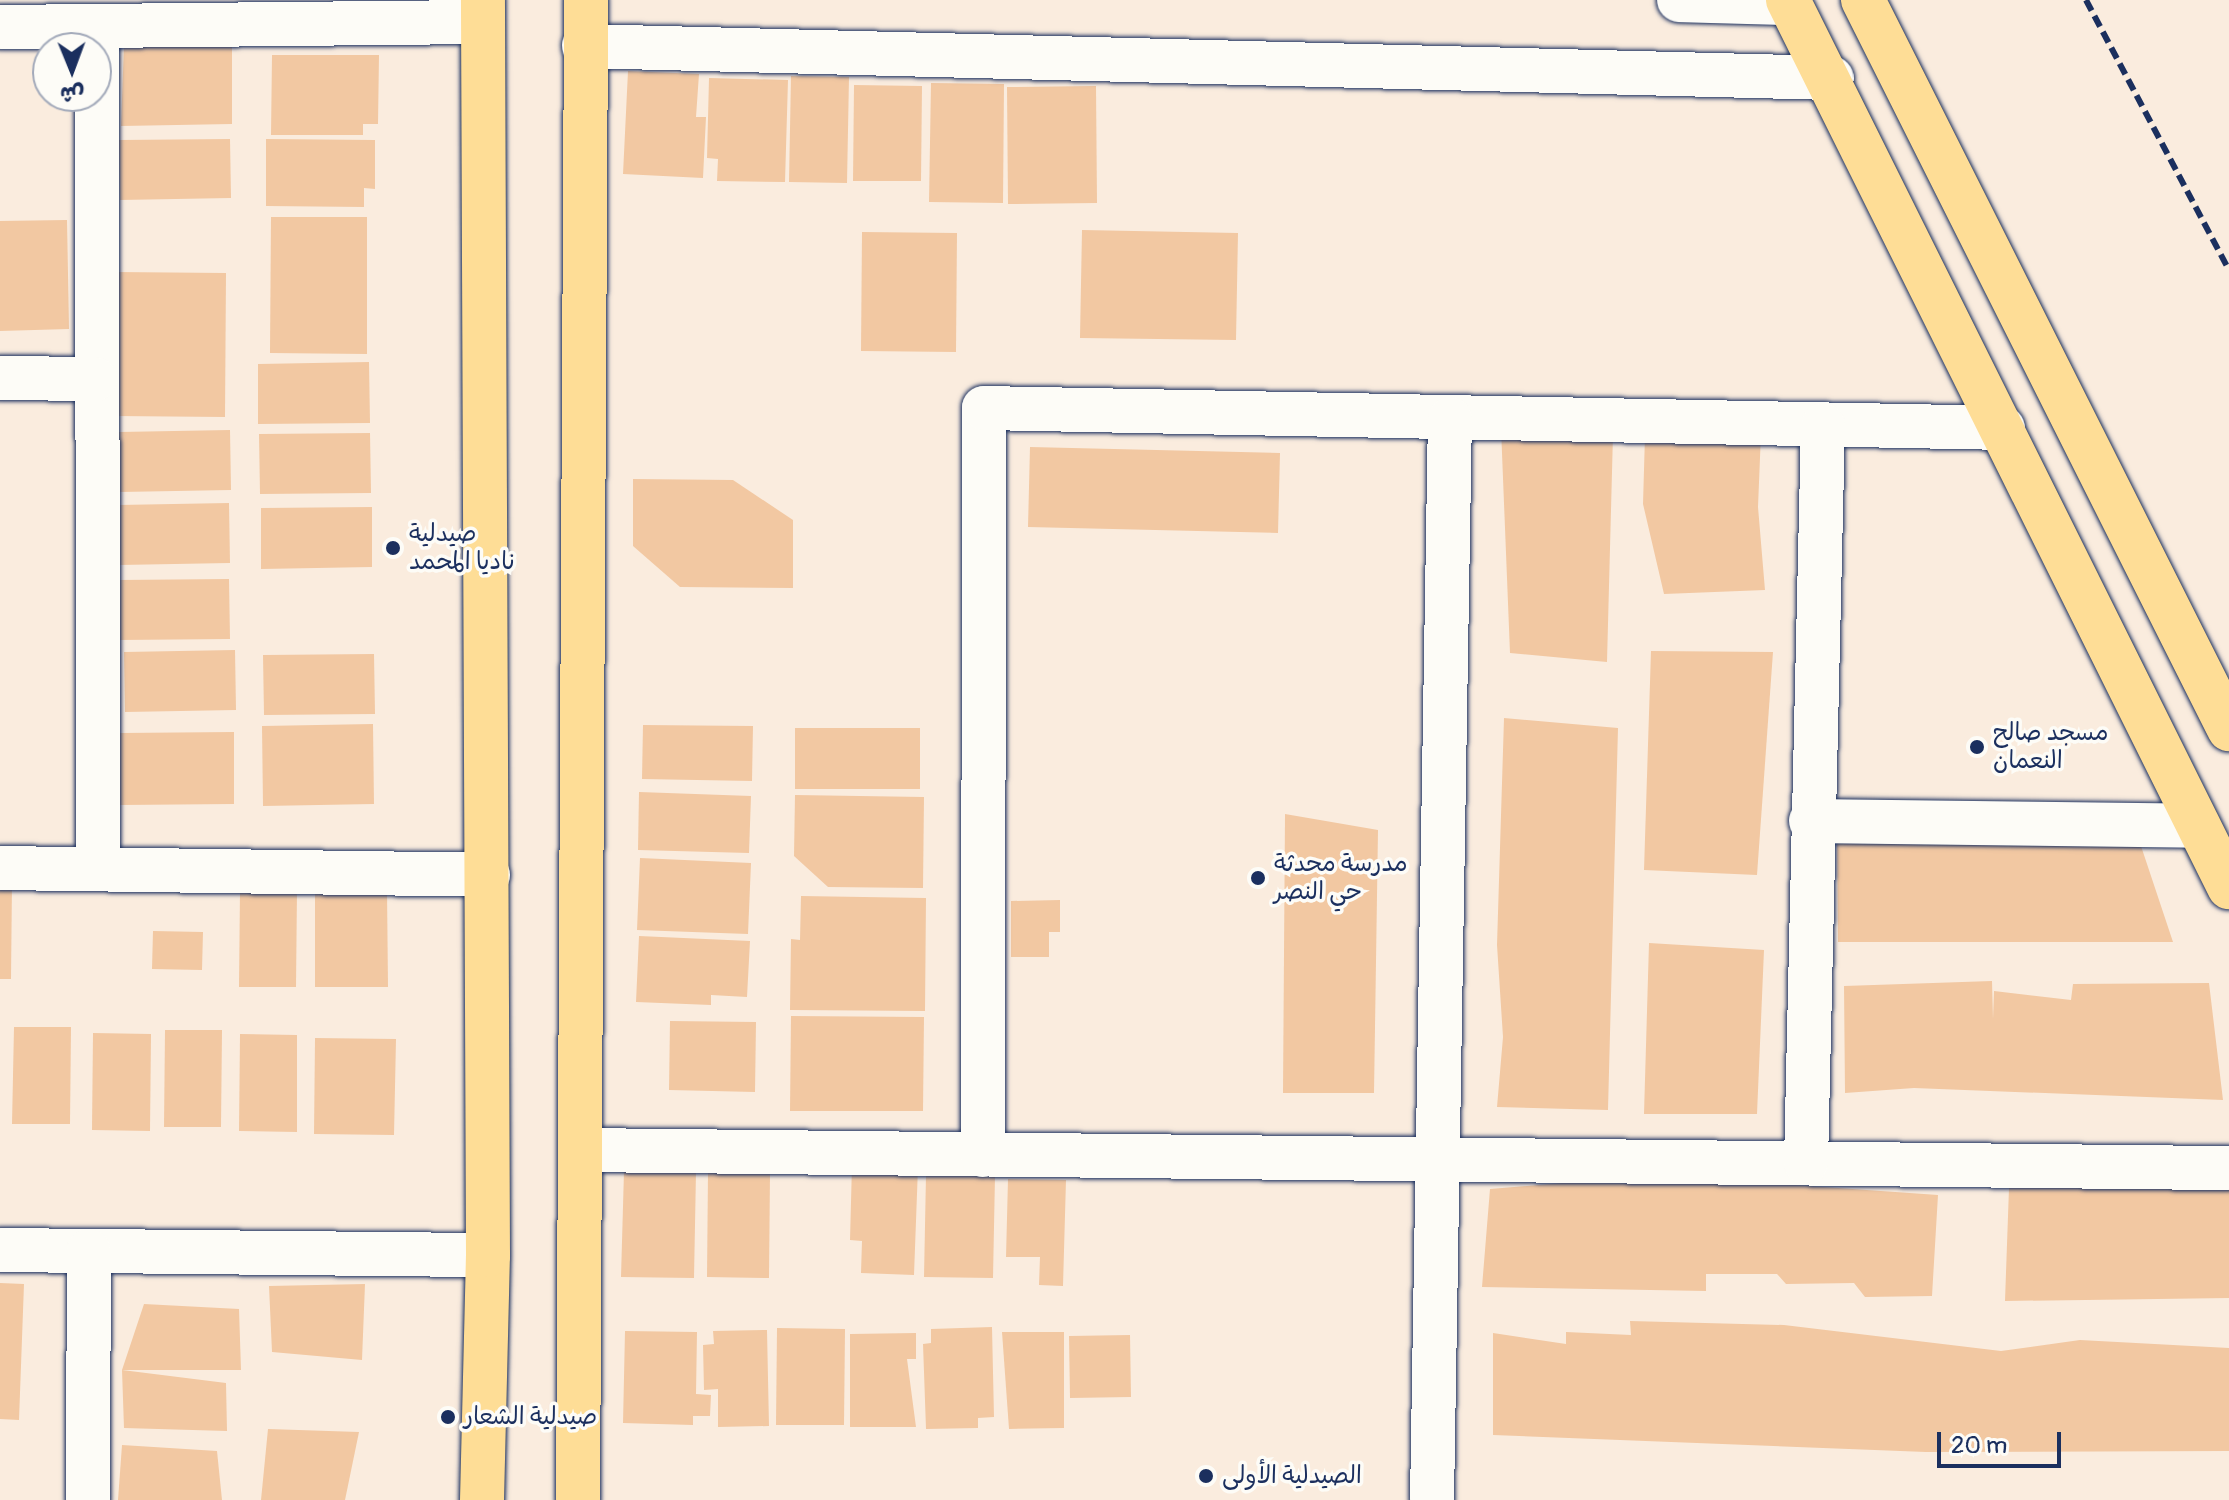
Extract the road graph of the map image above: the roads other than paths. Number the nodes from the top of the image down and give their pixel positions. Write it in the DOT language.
graph roads {
  1 [pos="586,0"];
  2 [pos="1679,0"];
  3 [pos="1863,0"];
  4 [pos="1789,1"];
  5 [pos="483,11"];
  6 [pos="97,26"];
  7 [pos="0,27"];
  8 [pos="584,46"];
  9 [pos="1832,78"];
  10 [pos="0,378"];
  11 [pos="95,379"];
  12 [pos="1450,419"];
  13 [pos="1823,425"];
  14 [pos="2003,428"];
  15 [pos="2156,583"];
  16 [pos="2095,618"];
  17 [pos="2229,729"];
  18 [pos="1811,821"];
  19 [pos="2198,826"];
  20 [pos="0,868"];
  21 [pos="98,869"];
  22 [pos="488,875"];
  23 [pos="2229,887"];
  24 [pos="580,1150"];
  25 [pos="983,1155"];
  26 [pos="1438,1160"];
  27 [pos="1806,1163"];
  28 [pos="2229,1168"];
  29 [pos="0,1250"];
  30 [pos="89,1251"];
  31 [pos="488,1255"];
  32 [pos="88,1500"];
  33 [pos="482,1500"];
  34 [pos="578,1500"];
  35 [pos="1432,1500"];
  1 -- 8 [label="main road"];
  2 -- 4 [label="street"];
  3 -- 15 [label="main road"];
  4 -- 9 [label="main road"];
  5 -- 6 [label="street"];
  5 -- 22 [label="main road"];
  6 -- 7 [label="street"];
  6 -- 11 [label="street"];
  8 -- 9 [label="street"];
  8 -- 24 [label="main road"];
  9 -- 14 [label="main road"];
  10 -- 11 [label="street"];
  11 -- 21 [label="street"];
  12 -- 13 [label="street"];
  12 -- 25 [label="street"];
  12 -- 26 [label="street"];
  13 -- 14 [label="street"];
  13 -- 18 [label="street"];
  14 -- 16 [label="main road"];
  15 -- 16 [label="main road"];
  15 -- 17 [label="main road"];
  16 -- 19 [label="main road"];
  18 -- 19 [label="street"];
  18 -- 27 [label="street"];
  19 -- 23 [label="main road"];
  20 -- 21 [label="street"];
  21 -- 22 [label="street"];
  22 -- 31 [label="main road"];
  24 -- 25 [label="street"];
  24 -- 34 [label="main road"];
  25 -- 26 [label="street"];
  26 -- 27 [label="street"];
  26 -- 35 [label="street"];
  27 -- 28 [label="street"];
  29 -- 30 [label="street"];
  30 -- 31 [label="street"];
  30 -- 32 [label="street"];
  31 -- 33 [label="main road"];
}
